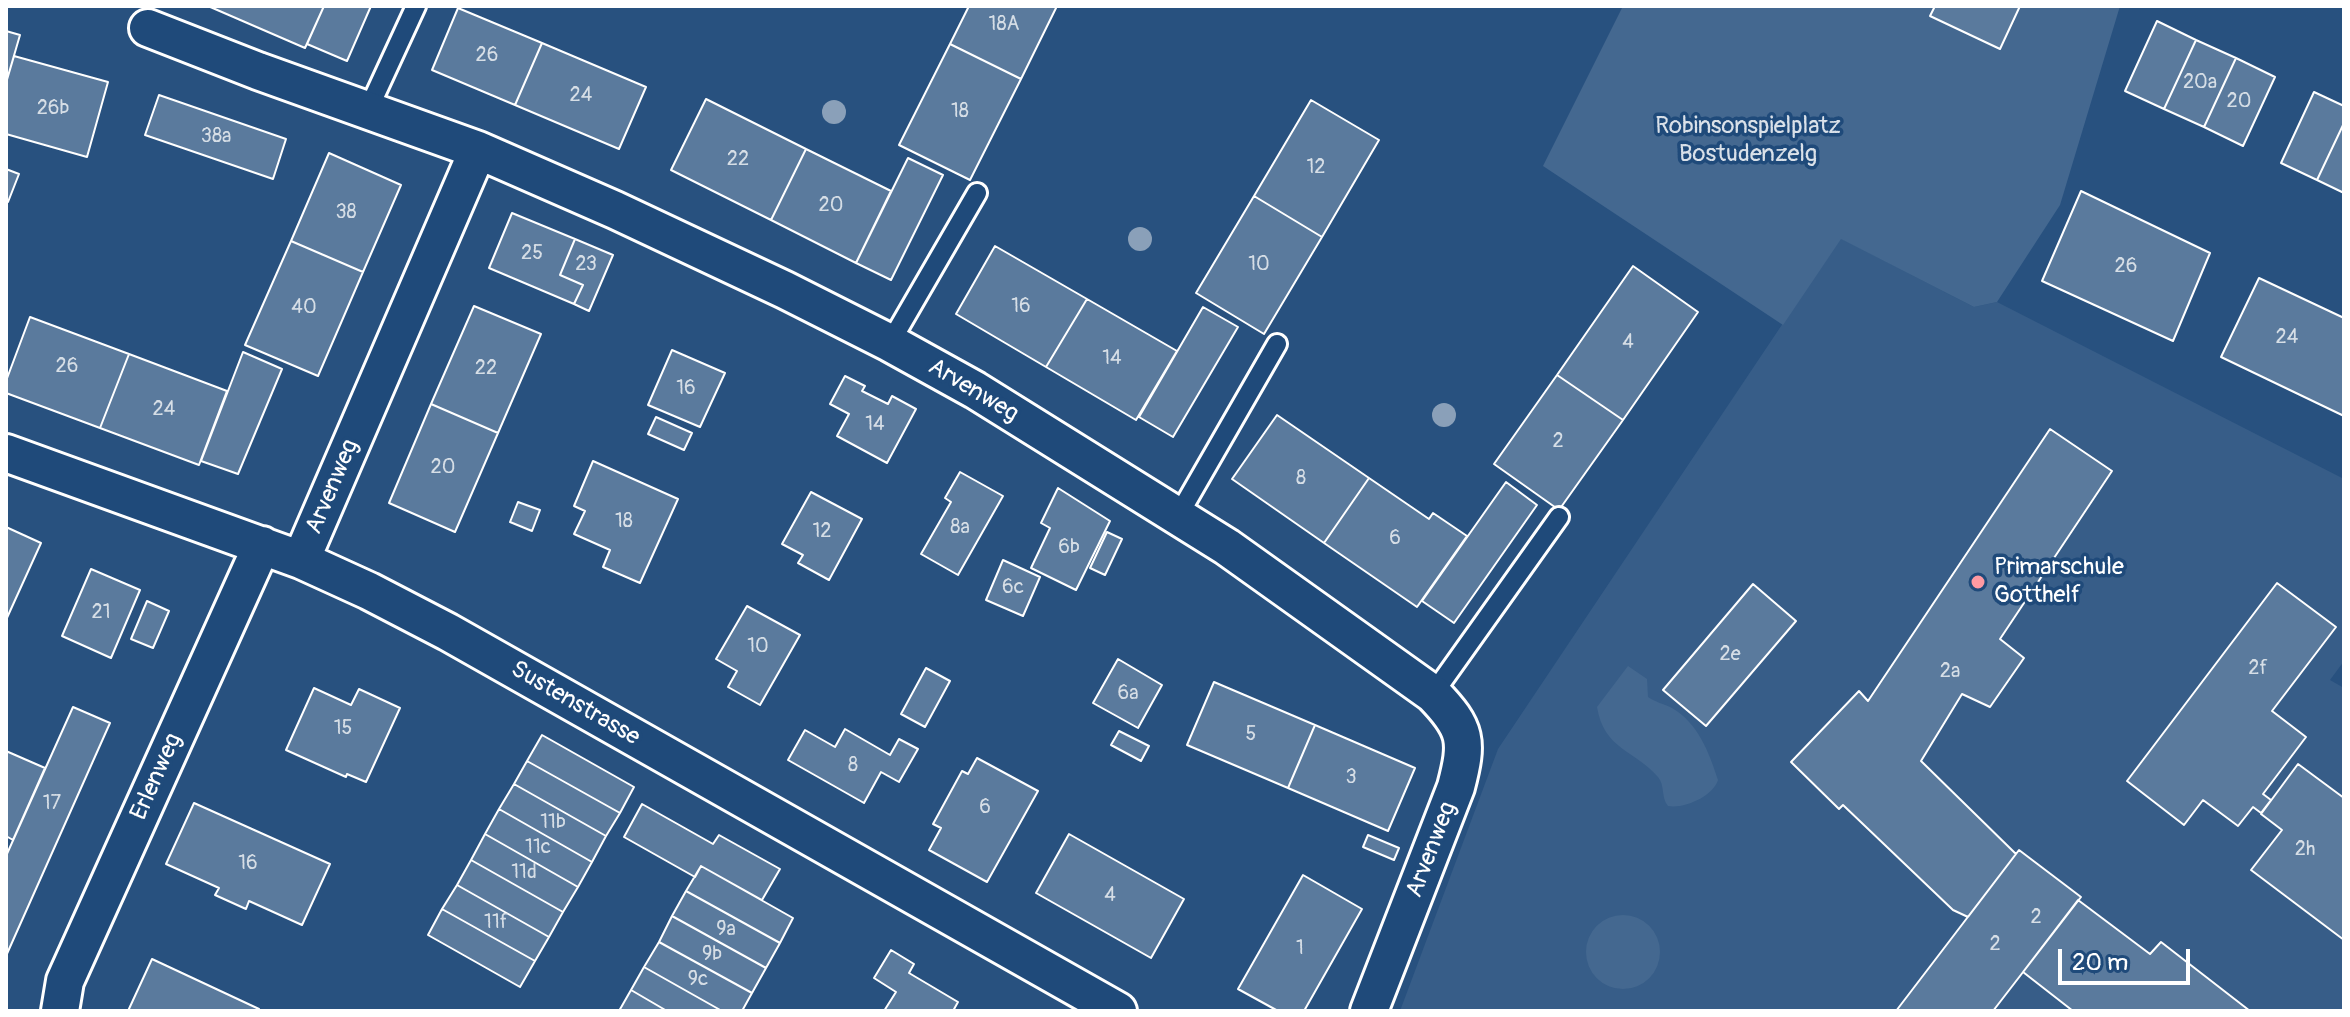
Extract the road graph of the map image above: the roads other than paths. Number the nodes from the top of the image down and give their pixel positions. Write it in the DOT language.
graph roads {
  1 [pos="416,6"];
  2 [pos="148,28"];
  3 [pos="368,110"];
  4 [pos="478,150"];
  5 [pos="977,193"];
  6 [pos="890,343"];
  7 [pos="1277,344"];
  8 [pos="6,453"];
  9 [pos="1178,516"];
  10 [pos="1559,517"];
  11 [pos="262,545"];
  12 [pos="301,560"];
  13 [pos="1433,694"];
  14 [pos="60,1011"];
  15 [pos="1118,1011"];
  16 [pos="1369,1011"];
  1 -- 3 [label="lane"];
  2 -- 3 [label="street, Arvenweg"];
  3 -- 4 [label="street, Arvenweg"];
  4 -- 6 [label="street, Arvenweg"];
  4 -- 12 [label="street, Arvenweg"];
  5 -- 6 [label="lane"];
  6 -- 9 [label="street, Arvenweg"];
  7 -- 9 [label="lane"];
  8 -- 11 [label="street, Sustenstrasse"];
  9 -- 13 [label="street, Arvenweg"];
  10 -- 13 [label="lane"];
  11 -- 12 [label="street, Sustenstrasse"];
  11 -- 14 [label="street, Erlenweg"];
  12 -- 15 [label="street, Sustenstrasse"];
  13 -- 16 [label="street, Arvenweg"];
}
